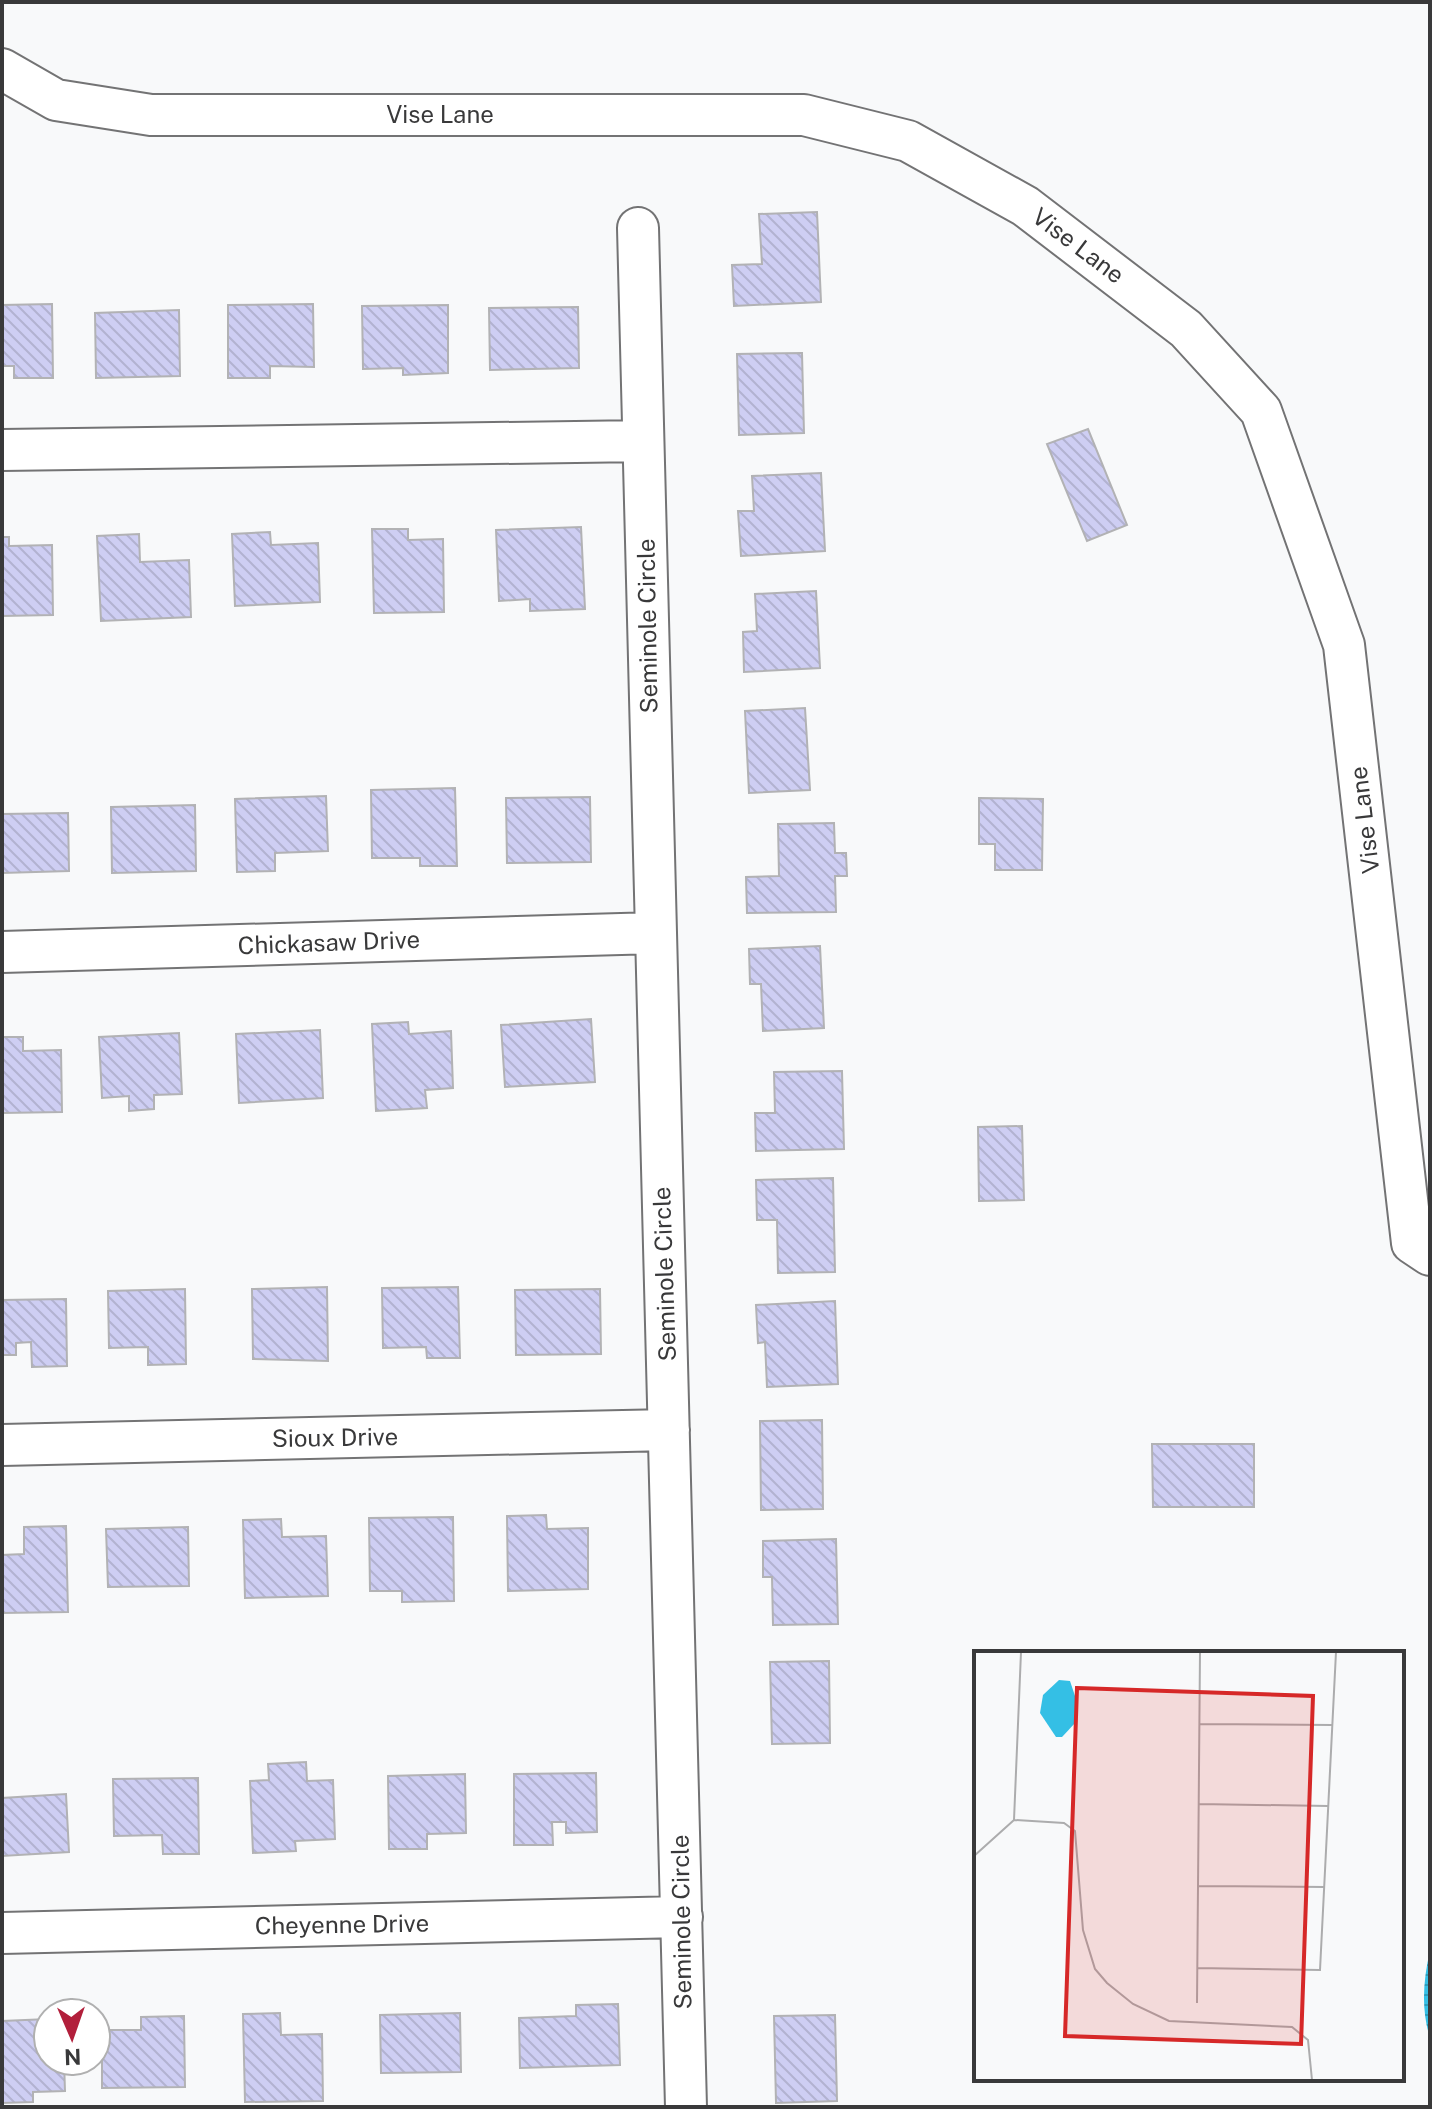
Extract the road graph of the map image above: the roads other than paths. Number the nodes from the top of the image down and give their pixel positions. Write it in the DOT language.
graph roads {
  1 [pos="2,69"];
  2 [pos="638,228"];
  3 [pos="643,441"];
  4 [pos="2,450"];
  5 [pos="656,933"];
  6 [pos="2,952"];
  7 [pos="1430,1255"];
  8 [pos="669,1430"];
  9 [pos="2,1445"];
  10 [pos="682,1917"];
  11 [pos="2,1933"];
  12 [pos="686,2107"];
  1 -- 7 [label="street, Vise Lane"];
  2 -- 3 [label="street, Seminole Circle"];
  3 -- 4 [label="street"];
  3 -- 5 [label="street, Seminole Circle"];
  5 -- 6 [label="street, Chickasaw Drive"];
  5 -- 8 [label="street, Seminole Circle"];
  8 -- 9 [label="street, Sioux Drive"];
  8 -- 10 [label="street, Seminole Circle"];
  10 -- 11 [label="street, Cheyenne Drive"];
  10 -- 12 [label="street, Seminole Circle"];
}
